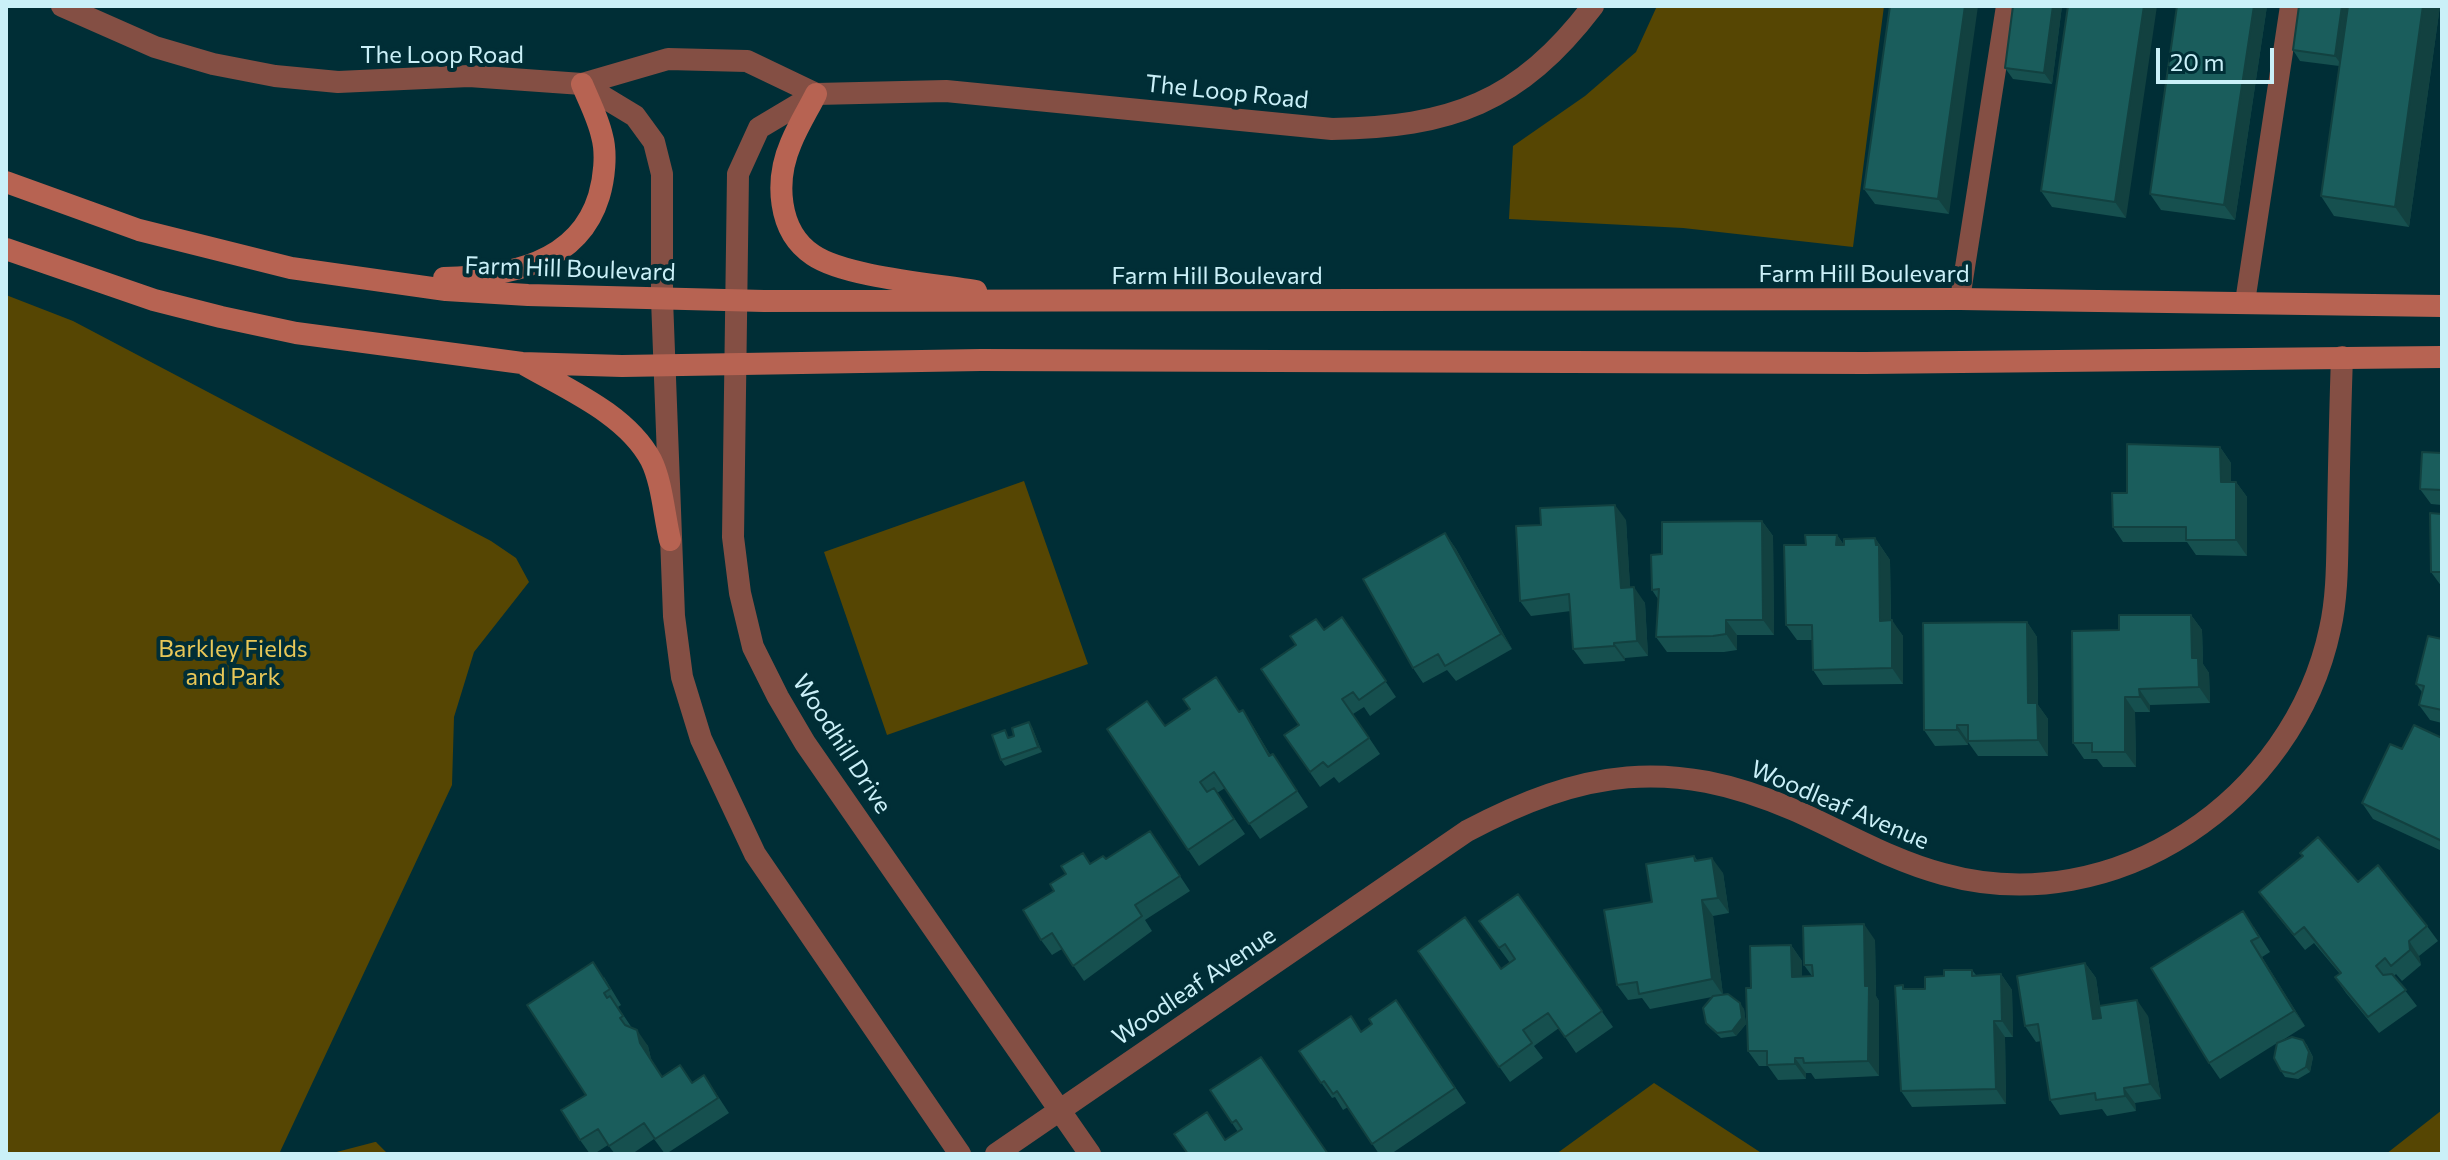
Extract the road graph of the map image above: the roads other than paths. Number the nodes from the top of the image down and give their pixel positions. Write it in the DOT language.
graph roads {
  1 [pos="62,6"];
  2 [pos="1593,6"];
  3 [pos="2006,6"];
  4 [pos="2290,6"];
  5 [pos="582,84"];
  6 [pos="816,94"];
  7 [pos="6,182"];
  8 [pos="6,249"];
  9 [pos="364,280"];
  10 [pos="662,299"];
  11 [pos="1960,299"];
  12 [pos="736,300"];
  13 [pos="1036,302"];
  14 [pos="2245,302"];
  15 [pos="2442,306"];
  16 [pos="2342,357"];
  17 [pos="2442,357"];
  18 [pos="522,363"];
  19 [pos="733,364"];
  20 [pos="665,365"];
  21 [pos="670,540"];
  22 [pos="1060,1110"];
  23 [pos="960,1154"];
  24 [pos="996,1154"];
  25 [pos="1090,1154"];
  1 -- 5 [label="street, The Loop Road"];
  2 -- 6 [label="street, The Loop Road"];
  3 -- 11 [label="lane"];
  4 -- 14 [label="lane"];
  5 -- 6 [label="street"];
  5 -- 9 [label="main road"];
  5 -- 10 [label="street, The Loop Road"];
  6 -- 12 [label="street, Woodhill Drive"];
  6 -- 13 [label="main road"];
  7 -- 9 [label="main road, Farm Hill Boulevard"];
  8 -- 18 [label="main road"];
  9 -- 10 [label="main road, Farm Hill Boulevard"];
  10 -- 12 [label="main road, Farm Hill Boulevard"];
  10 -- 20 [label="street"];
  11 -- 13 [label="main road, Farm Hill Boulevard"];
  11 -- 14 [label="main road, Farm Hill Boulevard"];
  12 -- 13 [label="main road, Farm Hill Boulevard"];
  12 -- 19 [label="street, Woodhill Drive"];
  14 -- 15 [label="main road, Farm Hill Boulevard"];
  16 -- 17 [label="main road"];
  16 -- 19 [label="main road"];
  16 -- 22 [label="street, Woodleaf Avenue"];
  18 -- 20 [label="main road"];
  18 -- 21 [label="main road"];
  19 -- 20 [label="main road"];
  19 -- 22 [label="street, Woodhill Drive"];
  20 -- 21 [label="street"];
  21 -- 23 [label="street"];
  22 -- 24 [label="street, Woodleaf Avenue"];
  22 -- 25 [label="street, Woodhill Drive"];
}
